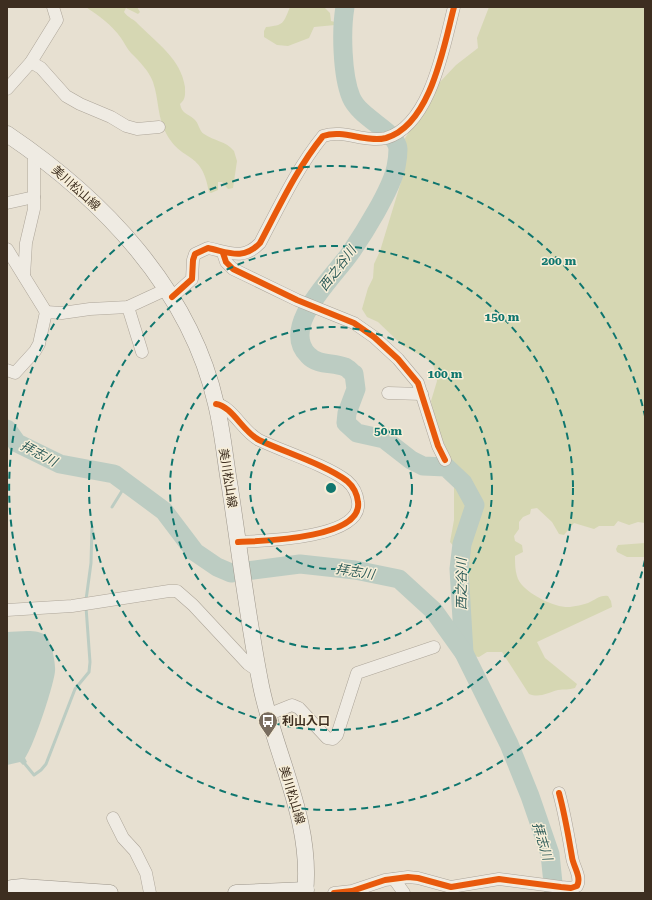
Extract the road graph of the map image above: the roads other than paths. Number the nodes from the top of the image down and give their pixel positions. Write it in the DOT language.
graph roads {
  1 [pos="53,7"];
  2 [pos="454,7"];
  3 [pos="30,62"];
  4 [pos="7,89"];
  5 [pos="159,127"];
  6 [pos="7,134"];
  7 [pos="34,152"];
  8 [pos="34,198"];
  9 [pos="7,203"];
  10 [pos="7,249"];
  11 [pos="224,253"];
  12 [pos="24,276"];
  13 [pos="170,293"];
  14 [pos="128,307"];
  15 [pos="46,312"];
  16 [pos="142,352"];
  17 [pos="7,370"];
  18 [pos="388,393"];
  19 [pos="422,394"];
  20 [pos="216,404"];
  21 [pos="445,460"];
  22 [pos="239,550"];
  23 [pos="7,610"];
  24 [pos="434,647"];
  25 [pos="258,671"];
  26 [pos="267,715"];
  27 [pos="559,793"];
  28 [pos="113,818"];
  29 [pos="394,879"];
  30 [pos="7,890"];
  31 [pos="455,890"];
  32 [pos="306,891"];
  33 [pos="110,893"];
  34 [pos="150,893"];
  35 [pos="236,893"];
  36 [pos="334,893"];
  37 [pos="404,893"];
  1 -- 3 [label="street"];
  2 -- 11 [label="street"];
  3 -- 4 [label="street"];
  3 -- 5 [label="street"];
  6 -- 7 [label="main road, 美川松山線"];
  7 -- 8 [label="street"];
  7 -- 13 [label="main road, 美川松山線"];
  8 -- 9 [label="street"];
  8 -- 12 [label="street"];
  10 -- 12 [label="street"];
  11 -- 13 [label="street"];
  11 -- 19 [label="street"];
  12 -- 15 [label="street"];
  13 -- 14 [label="street"];
  13 -- 20 [label="main road, 美川松山線"];
  14 -- 15 [label="street"];
  14 -- 16 [label="street"];
  15 -- 17 [label="street"];
  18 -- 19 [label="street"];
  19 -- 21 [label="street"];
  20 -- 22 [label="main road, 美川松山線"];
  20 -- 22 [label="street"];
  22 -- 25 [label="main road, 美川松山線"];
  23 -- 25 [label="street"];
  24 -- 26 [label="street"];
  25 -- 26 [label="main road, 美川松山線"];
  26 -- 32 [label="main road, 美川松山線"];
  27 -- 31 [label="street"];
  28 -- 34 [label="street"];
  29 -- 31 [label="street"];
  29 -- 36 [label="street"];
  29 -- 37 [label="street"];
  30 -- 33 [label="main road"];
  32 -- 35 [label="main road"];
}
